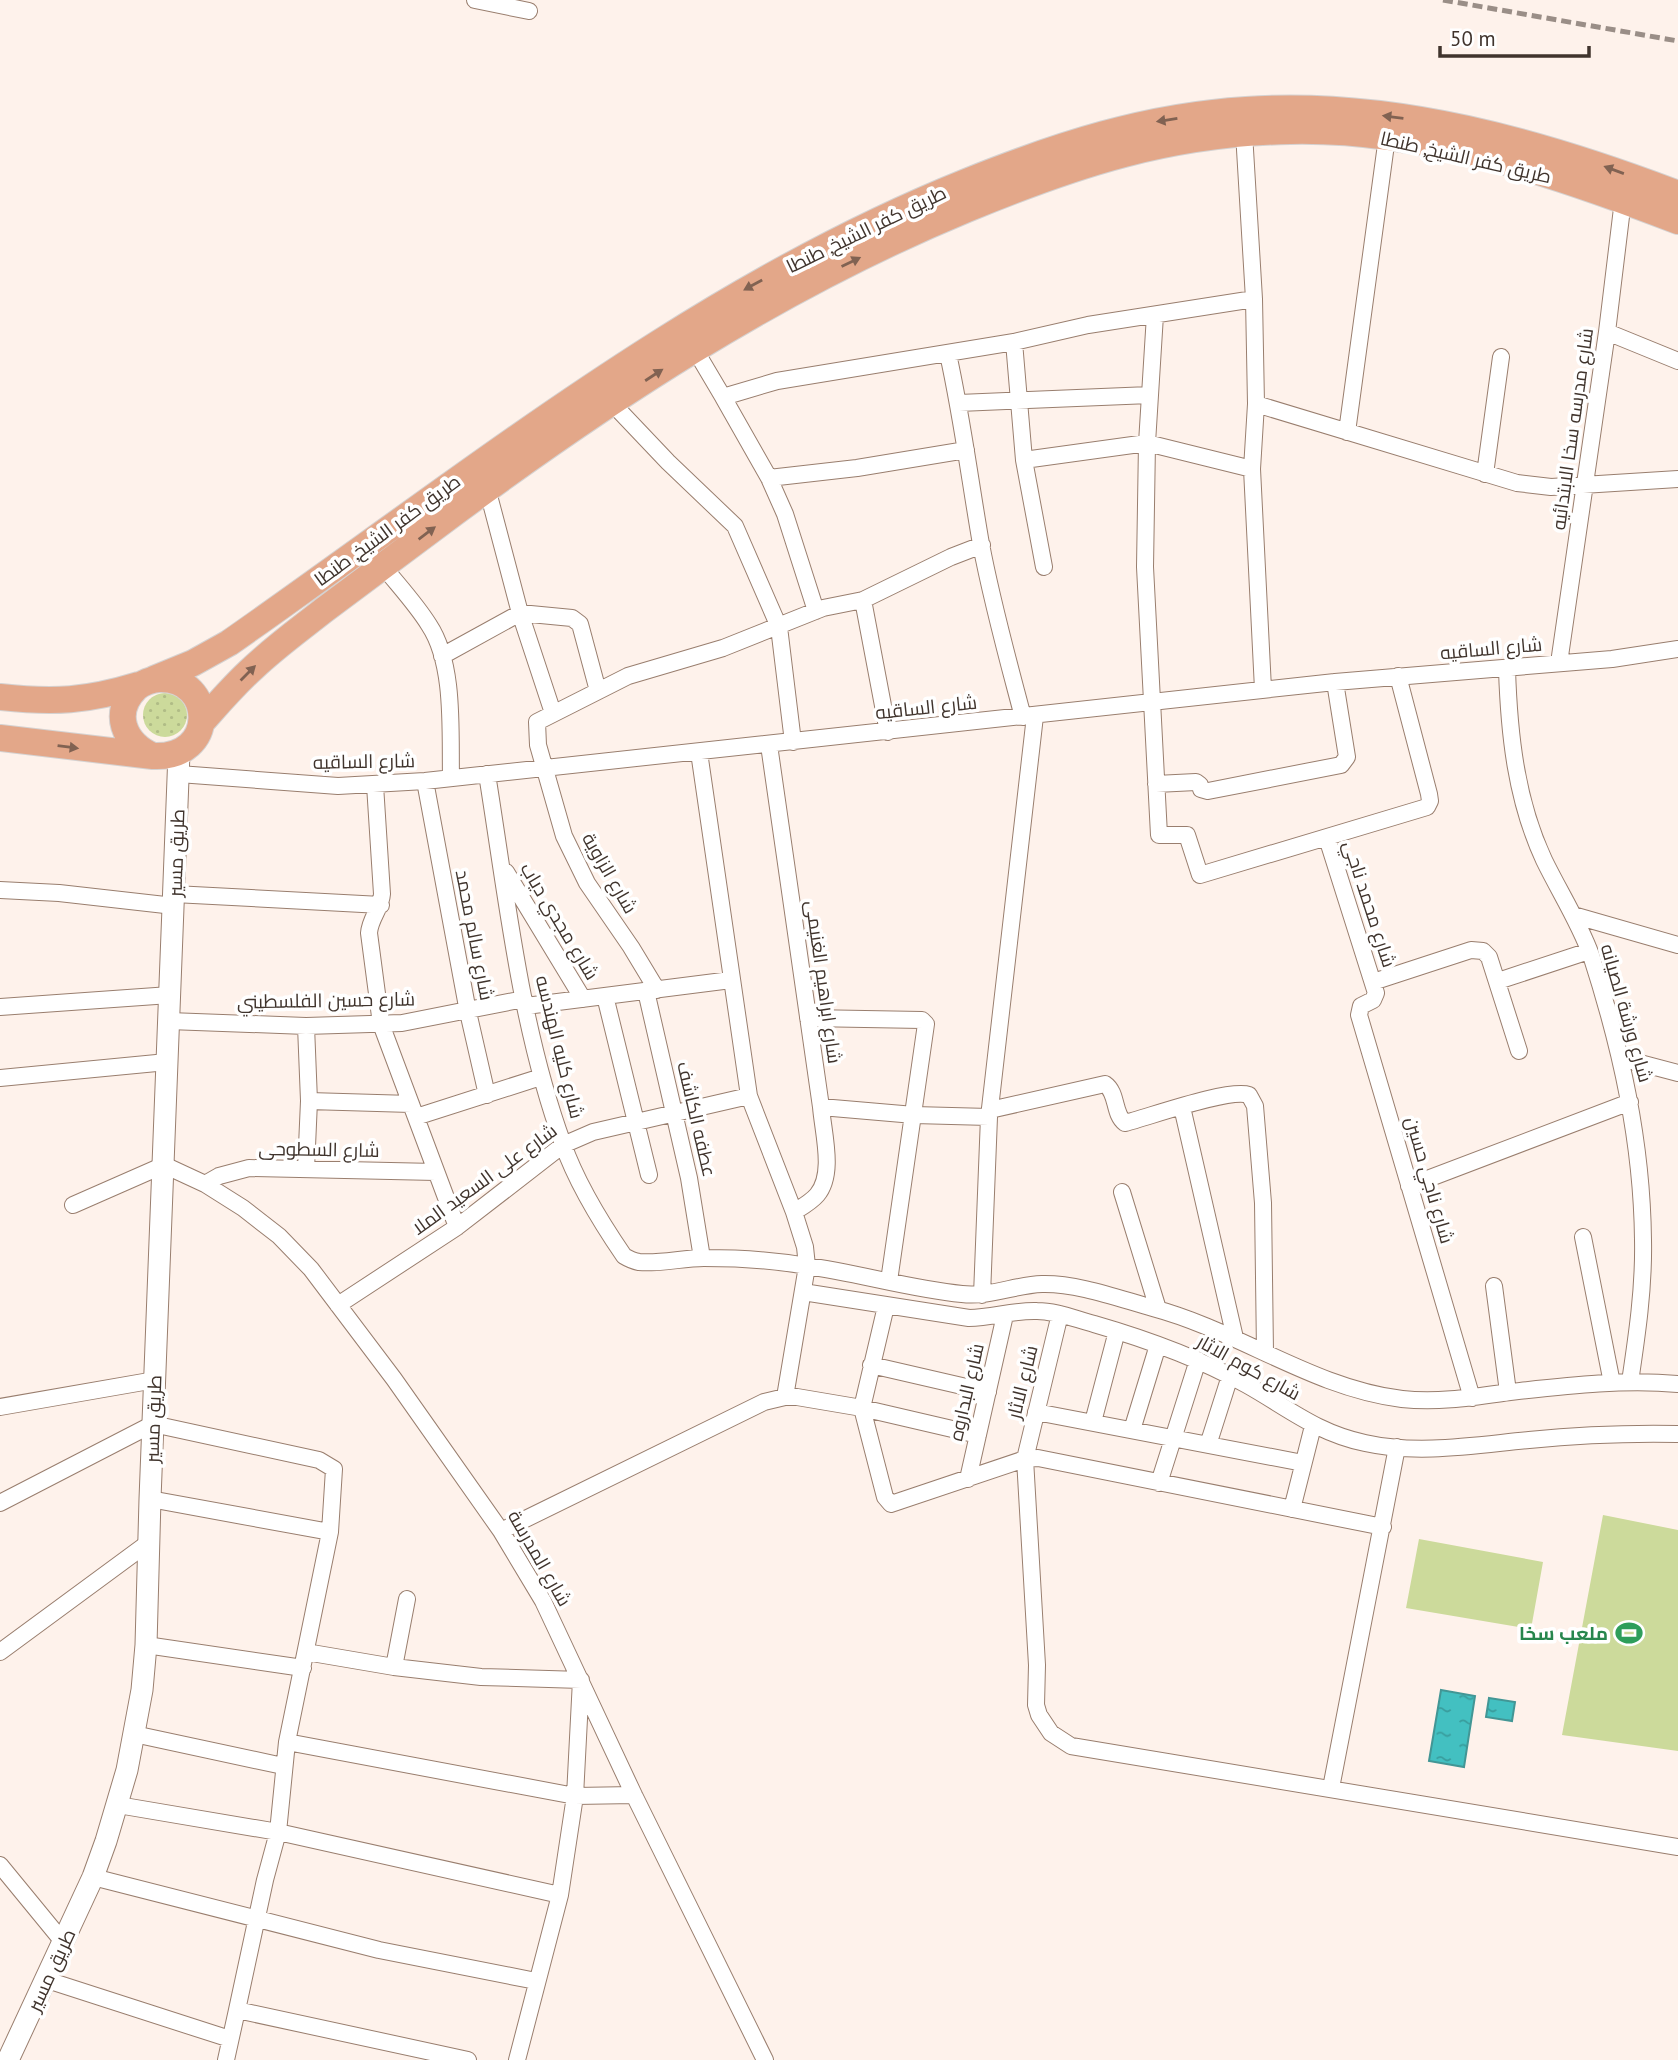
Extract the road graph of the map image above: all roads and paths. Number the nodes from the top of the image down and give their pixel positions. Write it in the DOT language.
graph roads {
  1 [pos="475,0"];
  2 [pos="528,11"];
  3 [pos="1244,133"];
  4 [pos="1387,137"];
  5 [pos="1678,194"];
  6 [pos="1623,200"];
  7 [pos="1678,221"];
  8 [pos="1254,299"];
  9 [pos="1155,315"];
  10 [pos="1607,332"];
  11 [pos="1014,342"];
  12 [pos="694,348"];
  13 [pos="948,354"];
  14 [pos="1501,357"];
  15 [pos="1678,361"];
  16 [pos="1150,395"];
  17 [pos="723,397"];
  18 [pos="1018,401"];
  19 [pos="611,402"];
  20 [pos="959,402"];
  21 [pos="1256,404"];
  22 [pos="1347,432"];
  23 [pos="1147,443"];
  24 [pos="966,450"];
  25 [pos="1024,460"];
  26 [pos="1252,469"];
  27 [pos="1485,474"];
  28 [pos="769,478"];
  29 [pos="1678,479"];
  30 [pos="1585,486"];
  31 [pos="487,488"];
  32 [pos="982,545"];
  33 [pos="383,566"];
  34 [pos="1044,568"];
  35 [pos="863,600"];
  36 [pos="816,611"];
  37 [pos="520,613"];
  38 [pos="779,627"];
  39 [pos="1678,649"];
  40 [pos="442,656"];
  41 [pos="1559,663"];
  42 [pos="1507,669"];
  43 [pos="1398,676"];
  44 [pos="1335,681"];
  45 [pos="147,682"];
  46 [pos="1263,689"];
  47 [pos="598,691"];
  48 [pos="0,697"];
  49 [pos="1153,701"];
  50 [pos="554,713"];
  51 [pos="1029,716"];
  52 [pos="201,723"];
  53 [pos="888,732"];
  54 [pos="0,738"];
  55 [pos="793,742"];
  56 [pos="769,745"];
  57 [pos="699,752"];
  58 [pos="170,761"];
  59 [pos="545,768"];
  60 [pos="487,774"];
  61 [pos="452,778"];
  62 [pos="425,781"];
  63 [pos="375,785"];
  64 [pos="1156,785"];
  65 [pos="1327,838"];
  66 [pos="501,864"];
  67 [pos="0,890"];
  68 [pos="174,900"];
  69 [pos="381,905"];
  70 [pos="1573,915"];
  71 [pos="1678,945"];
  72 [pos="1589,951"];
  73 [pos="731,980"];
  74 [pos="1498,981"];
  75 [pos="1373,982"];
  76 [pos="652,990"];
  77 [pos="170,995"];
  78 [pos="605,996"];
  79 [pos="583,999"];
  80 [pos="525,1003"];
  81 [pos="0,1007"];
  82 [pos="468,1012"];
  83 [pos="808,1018"];
  84 [pos="169,1021"];
  85 [pos="381,1024"];
  86 [pos="306,1026"];
  87 [pos="1519,1051"];
  88 [pos="1621,1058"];
  89 [pos="167,1062"];
  90 [pos="1678,1073"];
  91 [pos="541,1077"];
  92 [pos="0,1078"];
  93 [pos="487,1095"];
  94 [pos="749,1096"];
  95 [pos="309,1101"];
  96 [pos="1630,1102"];
  97 [pos="821,1107"];
  98 [pos="1182,1107"];
  99 [pos="414,1110"];
  100 [pos="674,1113"];
  101 [pos="989,1113"];
  102 [pos="914,1115"];
  103 [pos="636,1122"];
  104 [pos="563,1145"];
  105 [pos="164,1165"];
  106 [pos="306,1169"];
  107 [pos="436,1172"];
  108 [pos="649,1175"];
  109 [pos="205,1184"];
  110 [pos="1409,1186"];
  111 [pos="1122,1192"];
  112 [pos="73,1205"];
  113 [pos="794,1212"];
  114 [pos="457,1227"];
  115 [pos="1583,1237"];
  116 [pos="702,1258"];
  117 [pos="807,1266"];
  118 [pos="889,1281"];
  119 [pos="1494,1286"];
  120 [pos="803,1292"];
  121 [pos="982,1294"];
  122 [pos="338,1305"];
  123 [pos="886,1306"];
  124 [pos="1158,1309"];
  125 [pos="1060,1314"];
  126 [pos="1005,1315"];
  127 [pos="1117,1331"];
  128 [pos="1235,1338"];
  129 [pos="1158,1345"];
  130 [pos="1265,1352"];
  131 [pos="1198,1360"];
  132 [pos="871,1365"];
  133 [pos="1230,1376"];
  134 [pos="155,1380"];
  135 [pos="1630,1382"];
  136 [pos="1612,1383"];
  137 [pos="1678,1384"];
  138 [pos="988,1392"];
  139 [pos="1508,1392"];
  140 [pos="785,1397"];
  141 [pos="1472,1398"];
  142 [pos="0,1406"];
  143 [pos="862,1408"];
  144 [pos="1036,1412"];
  145 [pos="1093,1422"];
  146 [pos="153,1424"];
  147 [pos="1313,1426"];
  148 [pos="1132,1430"];
  149 [pos="1678,1434"];
  150 [pos="978,1435"];
  151 [pos="1173,1438"];
  152 [pos="1208,1445"];
  153 [pos="1397,1447"];
  154 [pos="1025,1459"];
  155 [pos="1303,1463"];
  156 [pos="968,1479"];
  157 [pos="1159,1483"];
  158 [pos="150,1499"];
  159 [pos="0,1503"];
  160 [pos="1292,1508"];
  161 [pos="1382,1527"];
  162 [pos="501,1531"];
  163 [pos="330,1532"];
  164 [pos="148,1543"];
  165 [pos="407,1599"];
  166 [pos="146,1645"];
  167 [pos="0,1652"];
  168 [pos="304,1660"];
  169 [pos="394,1667"];
  170 [pos="581,1680"];
  171 [pos="134,1734"];
  172 [pos="287,1742"];
  173 [pos="283,1766"];
  174 [pos="1331,1788"];
  175 [pos="634,1795"];
  176 [pos="575,1796"];
  177 [pos="118,1805"];
  178 [pos="278,1832"];
  179 [pos="1678,1847"];
  180 [pos="0,1865"];
  181 [pos="93,1877"];
  182 [pos="560,1895"];
  183 [pos="257,1920"];
  184 [pos="64,1943"];
  185 [pos="47,1980"];
  186 [pos="537,1980"];
  187 [pos="237,2010"];
  188 [pos="230,2039"];
  189 [pos="8,2060"];
  190 [pos="226,2060"];
  191 [pos="468,2060"];
  192 [pos="517,2060"];
  193 [pos="765,2060"];
  1 -- 2 [label="street"];
  3 -- 4 [label="main road, طريق كفر الشيخ, طنطا"];
  3 -- 8 [label="street"];
  12 -- 3 [label="main road, طريق كفر الشيخ, طنطا, one-way"];
  4 -- 6 [label="main road, طريق كفر الشيخ, طنطا"];
  4 -- 22 [label="street"];
  5 -- 45 [label="main road, طريق كفر الشيخ, طنطا, one-way"];
  6 -- 7 [label="main road, طريق كفر الشيخ, طنطا"];
  6 -- 10 [label="street, شارع مدرسه سخا الابتدائيه"];
  8 -- 9 [label="street"];
  8 -- 21 [label="street"];
  9 -- 11 [label="street"];
  9 -- 16 [label="street"];
  10 -- 15 [label="street"];
  10 -- 30 [label="street, شارع مدرسه سخا الابتدائيه"];
  11 -- 13 [label="street"];
  11 -- 18 [label="street"];
  12 -- 17 [label="street"];
  19 -- 12 [label="main road, طريق كفر الشيخ, طنطا, one-way"];
  13 -- 17 [label="street"];
  13 -- 20 [label="street"];
  14 -- 27 [label="street"];
  16 -- 18 [label="street"];
  16 -- 23 [label="street"];
  17 -- 28 [label="street"];
  18 -- 20 [label="street"];
  18 -- 25 [label="street"];
  19 -- 31 [label="main road, طريق كفر الشيخ, طنطا"];
  19 -- 38 [label="street"];
  20 -- 24 [label="street"];
  21 -- 22 [label="street"];
  21 -- 26 [label="street"];
  22 -- 27 [label="street"];
  23 -- 25 [label="street"];
  23 -- 26 [label="street"];
  23 -- 49 [label="street"];
  24 -- 28 [label="street"];
  24 -- 32 [label="street"];
  25 -- 34 [label="street"];
  26 -- 46 [label="street"];
  27 -- 30 [label="street"];
  28 -- 36 [label="street"];
  29 -- 30 [label="street"];
  30 -- 41 [label="street, شارع مدرسه سخا الابتدائيه"];
  33 -- 31 [label="main road, طريق كفر الشيخ, طنطا, one-way"];
  31 -- 37 [label="street"];
  32 -- 35 [label="street"];
  32 -- 51 [label="street"];
  33 -- 40 [label="street"];
  52 -- 33 [label="main road, طريق كفر الشيخ, طنطا, one-way"];
  35 -- 36 [label="street"];
  35 -- 53 [label="street"];
  36 -- 38 [label="street"];
  37 -- 40 [label="street"];
  37 -- 47 [label="street"];
  37 -- 50 [label="street"];
  38 -- 47 [label="street"];
  38 -- 55 [label="street"];
  39 -- 41 [label="street, شارع الساقيه"];
  40 -- 61 [label="street"];
  41 -- 42 [label="street, شارع الساقيه"];
  42 -- 43 [label="street, شارع الساقيه"];
  42 -- 70 [label="street, شارع ورشة الصيانه"];
  43 -- 44 [label="street, شارع الساقيه"];
  43 -- 65 [label="street"];
  44 -- 46 [label="street, شارع الساقيه"];
  44 -- 64 [label="street"];
  45 -- 48 [label="main road, طريق كفر الشيخ, طنطا"];
  45 -- 52 [label="main road"];
  45 -- 58 [label="main road"];
  46 -- 49 [label="street, شارع الساقيه"];
  47 -- 50 [label="street"];
  49 -- 51 [label="street, شارع الساقيه"];
  49 -- 64 [label="street"];
  50 -- 59 [label="street, شارع الزاوية"];
  51 -- 53 [label="street, شارع الساقيه"];
  51 -- 101 [label="street"];
  52 -- 58 [label="main road"];
  53 -- 55 [label="street, شارع الساقيه"];
  54 -- 58 [label="main road, one-way"];
  55 -- 56 [label="street, شارع الساقيه"];
  56 -- 57 [label="street, شارع الساقيه"];
  56 -- 83 [label="street, شارع ابراهيم الغنيمى"];
  57 -- 59 [label="street, شارع الساقيه"];
  57 -- 73 [label="street"];
  58 -- 63 [label="street, شارع الساقيه"];
  58 -- 68 [label="street, طريق مسير"];
  59 -- 60 [label="street, شارع الساقيه"];
  59 -- 76 [label="street, شارع الزاوية"];
  60 -- 61 [label="street, شارع الساقيه"];
  60 -- 66 [label="street, شارع كليه الهندسه"];
  61 -- 62 [label="street, شارع الساقيه"];
  62 -- 63 [label="street, شارع الساقيه"];
  62 -- 82 [label="street, شارع سالم محمد"];
  63 -- 69 [label="street"];
  64 -- 65 [label="street"];
  65 -- 75 [label="street, شارع محمد ناجي"];
  66 -- 79 [label="street, شارع مجدي دياب"];
  66 -- 80 [label="street, شارع كليه الهندسه"];
  67 -- 68 [label="street"];
  68 -- 69 [label="street"];
  68 -- 77 [label="street, طريق مسير"];
  69 -- 85 [label="street"];
  70 -- 71 [label="street"];
  70 -- 72 [label="street, شارع ورشة الصيانه"];
  72 -- 74 [label="street"];
  72 -- 88 [label="street, شارع ورشة الصيانه"];
  73 -- 76 [label="street, شارع حسين الفلسطيني"];
  73 -- 94 [label="street"];
  74 -- 75 [label="street"];
  74 -- 87 [label="street"];
  75 -- 110 [label="street, شارع ناجي حسين"];
  76 -- 78 [label="street, شارع حسين الفلسطيني"];
  76 -- 100 [label="street, عطفه الكاشف"];
  77 -- 81 [label="street"];
  77 -- 84 [label="street, طريق مسير"];
  78 -- 79 [label="street, شارع حسين الفلسطيني"];
  78 -- 103 [label="street"];
  79 -- 80 [label="street, شارع حسين الفلسطيني"];
  80 -- 82 [label="street, شارع حسين الفلسطيني"];
  80 -- 91 [label="street, شارع كليه الهندسه"];
  82 -- 85 [label="street, شارع حسين الفلسطيني"];
  82 -- 93 [label="street, شارع سالم محمد"];
  83 -- 97 [label="street, شارع ابراهيم الغنيمى"];
  83 -- 102 [label="street"];
  84 -- 86 [label="street, شارع حسين الفلسطيني"];
  84 -- 89 [label="street, طريق مسير"];
  85 -- 86 [label="street, شارع حسين الفلسطيني"];
  85 -- 99 [label="street"];
  86 -- 95 [label="street"];
  88 -- 90 [label="street"];
  88 -- 96 [label="street, شارع ورشة الصيانه"];
  89 -- 92 [label="street"];
  89 -- 105 [label="street, طريق مسير"];
  91 -- 93 [label="street"];
  91 -- 104 [label="street, شارع كليه الهندسه"];
  93 -- 99 [label="street"];
  94 -- 100 [label="street, شارع على السعيد الملا"];
  94 -- 113 [label="street"];
  95 -- 99 [label="street"];
  95 -- 106 [label="street"];
  96 -- 110 [label="street"];
  96 -- 135 [label="street, شارع ورشة الصيانه"];
  97 -- 102 [label="street"];
  97 -- 113 [label="street, شارع ابراهيم الغنيمى"];
  98 -- 101 [label="street"];
  98 -- 128 [label="street"];
  98 -- 130 [label="street"];
  99 -- 107 [label="street"];
  100 -- 103 [label="street, شارع على السعيد الملا"];
  100 -- 116 [label="street, عطفه الكاشف"];
  101 -- 102 [label="street"];
  101 -- 121 [label="street"];
  102 -- 118 [label="street"];
  103 -- 104 [label="street, شارع على السعيد الملا"];
  103 -- 108 [label="street"];
  104 -- 114 [label="street, شارع على السعيد الملا"];
  104 -- 116 [label="street, شارع كليه الهندسه"];
  105 -- 109 [label="street, شارع المدرسة"];
  105 -- 112 [label="street"];
  105 -- 134 [label="street, طريق مسير"];
  106 -- 107 [label="street, شارع السطوحى"];
  106 -- 109 [label="street, شارع السطوحى"];
  107 -- 114 [label="street"];
  109 -- 122 [label="street, شارع المدرسة"];
  110 -- 141 [label="street, شارع ناجي حسين"];
  111 -- 124 [label="street"];
  113 -- 117 [label="street"];
  114 -- 122 [label="street, شارع على السعيد الملا"];
  115 -- 136 [label="street"];
  116 -- 117 [label="street, شارع كليه الهندسه"];
  117 -- 118 [label="street, شارع كوم الاثار"];
  117 -- 120 [label="street"];
  118 -- 121 [label="street, شارع كوم الاثار"];
  119 -- 139 [label="street"];
  120 -- 123 [label="street, شارع كوم الاثار"];
  120 -- 140 [label="street"];
  121 -- 124 [label="street, شارع كوم الاثار"];
  122 -- 162 [label="street, شارع المدرسة"];
  123 -- 126 [label="street, شارع كوم الاثار"];
  123 -- 132 [label="street"];
  124 -- 128 [label="street, شارع كوم الاثار"];
  125 -- 126 [label="street, شارع كوم الاثار"];
  125 -- 127 [label="street, شارع كوم الاثار"];
  125 -- 144 [label="street, شارع الاثار"];
  126 -- 138 [label="street, شارع البداروه"];
  127 -- 129 [label="street, شارع كوم الاثار"];
  127 -- 145 [label="street"];
  128 -- 130 [label="street, شارع كوم الاثار"];
  129 -- 131 [label="street, شارع كوم الاثار"];
  129 -- 148 [label="street"];
  130 -- 141 [label="street, شارع كوم الاثار"];
  131 -- 133 [label="street, شارع كوم الاثار"];
  131 -- 151 [label="street"];
  132 -- 138 [label="street"];
  132 -- 143 [label="street"];
  133 -- 147 [label="street, شارع كوم الاثار"];
  133 -- 152 [label="street"];
  134 -- 142 [label="street"];
  134 -- 146 [label="street, طريق مسير"];
  135 -- 136 [label="street, شارع كوم الاثار"];
  135 -- 137 [label="street, شارع كوم الاثار"];
  136 -- 139 [label="street, شارع كوم الاثار"];
  138 -- 150 [label="street, شارع البداروه"];
  139 -- 141 [label="street, شارع كوم الاثار"];
  140 -- 143 [label="street"];
  140 -- 162 [label="street"];
  143 -- 150 [label="street"];
  143 -- 156 [label="street"];
  144 -- 145 [label="street"];
  144 -- 154 [label="street, شارع الاثار"];
  145 -- 148 [label="street"];
  146 -- 158 [label="street, طريق مسير"];
  146 -- 159 [label="street"];
  146 -- 163 [label="street"];
  147 -- 153 [label="street, شارع كوم الاثار"];
  147 -- 155 [label="street"];
  148 -- 151 [label="street"];
  149 -- 153 [label="street, شارع كوم الاثار"];
  150 -- 156 [label="street, شارع البداروه"];
  151 -- 152 [label="street"];
  151 -- 157 [label="street"];
  152 -- 155 [label="street"];
  153 -- 161 [label="street"];
  154 -- 156 [label="street"];
  154 -- 157 [label="street"];
  154 -- 174 [label="street, شارع الاثار"];
  155 -- 160 [label="street"];
  157 -- 160 [label="street"];
  158 -- 163 [label="street"];
  158 -- 164 [label="street, طريق مسير"];
  160 -- 161 [label="street"];
  161 -- 174 [label="street"];
  162 -- 170 [label="street, شارع المدرسة"];
  163 -- 168 [label="street"];
  164 -- 166 [label="street, طريق مسير"];
  164 -- 167 [label="street"];
  165 -- 169 [label="street"];
  166 -- 168 [label="street"];
  166 -- 171 [label="street, طريق مسير"];
  168 -- 169 [label="street"];
  168 -- 172 [label="street"];
  169 -- 170 [label="street"];
  170 -- 175 [label="street, شارع المدرسة"];
  170 -- 176 [label="street"];
  171 -- 173 [label="street"];
  171 -- 177 [label="street, طريق مسير"];
  172 -- 173 [label="street"];
  172 -- 176 [label="street"];
  173 -- 178 [label="street"];
  174 -- 179 [label="street, شارع الاثار"];
  175 -- 176 [label="street"];
  175 -- 193 [label="street, شارع المدرسة"];
  176 -- 182 [label="street"];
  177 -- 178 [label="street"];
  177 -- 181 [label="street, طريق مسير"];
  178 -- 182 [label="street"];
  178 -- 183 [label="street"];
  180 -- 184 [label="street"];
  181 -- 183 [label="street"];
  181 -- 184 [label="street, طريق مسير"];
  182 -- 186 [label="street"];
  183 -- 186 [label="street"];
  183 -- 187 [label="street"];
  184 -- 185 [label="street, طريق مسير"];
  185 -- 188 [label="street"];
  185 -- 189 [label="street, طريق مسير"];
  186 -- 192 [label="street"];
  187 -- 188 [label="street"];
  187 -- 191 [label="street"];
  188 -- 190 [label="street"];
}
